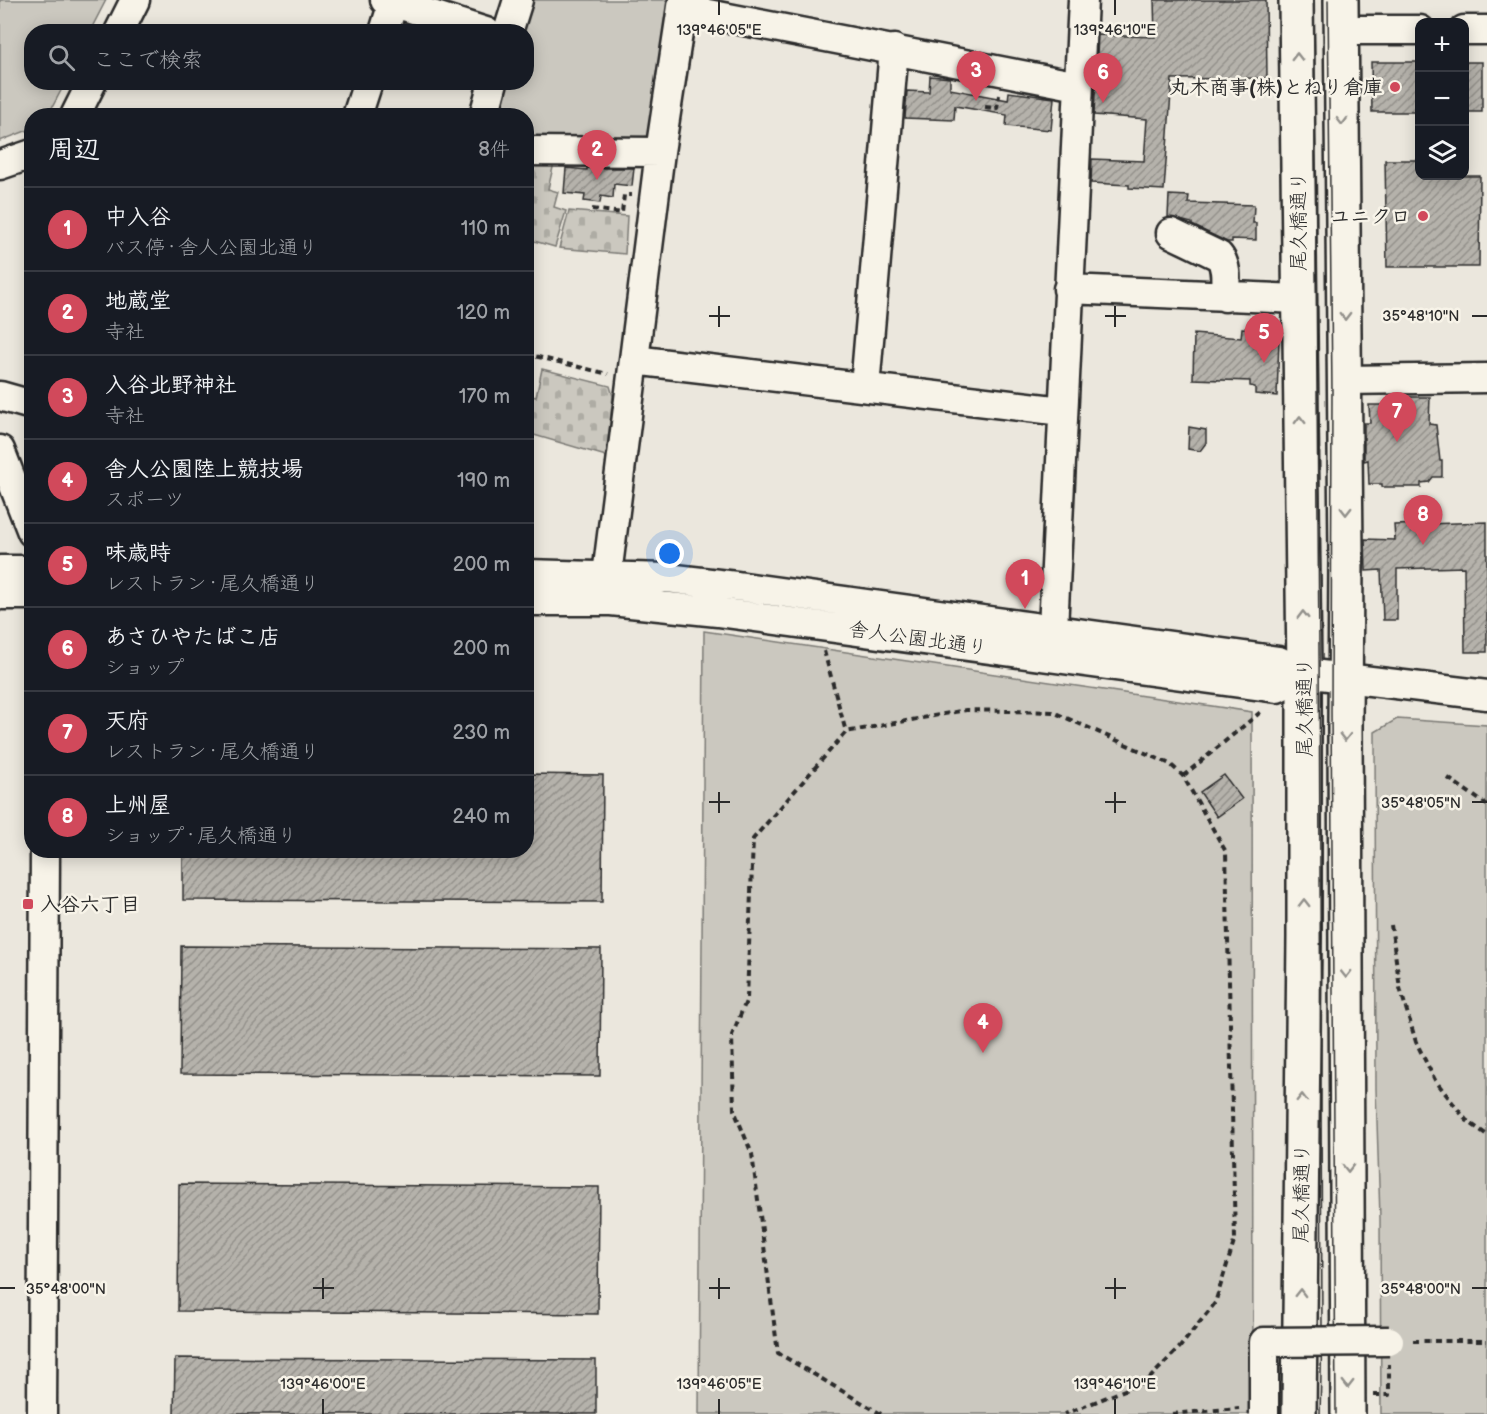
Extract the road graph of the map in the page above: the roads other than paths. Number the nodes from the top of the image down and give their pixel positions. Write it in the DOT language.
graph roads {
  1 [pos="135,0"];
  2 [pos="518,0"];
  3 [pos="1083,0"];
  4 [pos="1296,0"];
  5 [pos="389,1"];
  6 [pos="683,4"];
  7 [pos="1341,15"];
  8 [pos="123,24"];
  9 [pos="385,24"];
  10 [pos="461,24"];
  11 [pos="510,24"];
  12 [pos="1415,29"];
  13 [pos="1469,30"];
  14 [pos="1487,30"];
  15 [pos="894,49"];
  16 [pos="1078,86"];
  17 [pos="88,90"];
  18 [pos="365,90"];
  19 [pos="491,90"];
  20 [pos="79,108"];
  21 [pos="360,108"];
  22 [pos="486,108"];
  23 [pos="534,151"];
  24 [pos="660,152"];
  25 [pos="24,157"];
  26 [pos="0,165"];
  27 [pos="1171,233"];
  28 [pos="1068,289"];
  29 [pos="1225,297"];
  30 [pos="1299,299"];
  31 [pos="626,368"];
  32 [pos="1487,378"];
  33 [pos="1345,380"];
  34 [pos="865,387"];
  35 [pos="0,396"];
  36 [pos="24,403"];
  37 [pos="1062,411"];
  38 [pos="0,450"];
  39 [pos="24,512"];
  40 [pos="0,570"];
  41 [pos="24,570"];
  42 [pos="534,574"];
  43 [pos="608,575"];
  44 [pos="0,595"];
  45 [pos="24,595"];
  46 [pos="534,601"];
  47 [pos="1053,629"];
  48 [pos="1304,673"];
  49 [pos="1345,678"];
  50 [pos="1487,694"];
  51 [pos="45,858"];
  52 [pos="1389,1341"];
  53 [pos="1361,1405"];
  54 [pos="1252,1411"];
  55 [pos="42,1414"];
  56 [pos="1299,1414"];
  1 -- 8 [label="street"];
  2 -- 11 [label="street"];
  3 -- 16 [label="street"];
  30 -- 4 [label="main road, 尾久橋通り, one-way"];
  5 -- 9 [label="street"];
  5 -- 10 [label="street"];
  6 -- 15 [label="street"];
  6 -- 24 [label="street"];
  7 -- 12 [label="street"];
  7 -- 33 [label="main road, 尾久橋通り, one-way"];
  13 -- 14 [label="street"];
  15 -- 16 [label="street"];
  15 -- 34 [label="street"];
  16 -- 28 [label="street"];
  17 -- 20 [label="street"];
  18 -- 21 [label="street"];
  19 -- 22 [label="street"];
  23 -- 24 [label="street"];
  24 -- 31 [label="street"];
  25 -- 26 [label="street"];
  27 -- 29 [label="street"];
  28 -- 29 [label="street"];
  28 -- 37 [label="street"];
  29 -- 30 [label="street"];
  48 -- 30 [label="main road, 尾久橋通り, one-way"];
  31 -- 34 [label="street"];
  31 -- 43 [label="street"];
  32 -- 33 [label="street"];
  33 -- 49 [label="main road, 尾久橋通り, one-way"];
  34 -- 37 [label="street"];
  35 -- 36 [label="street"];
  37 -- 47 [label="street"];
  38 -- 39 [label="street"];
  40 -- 41 [label="street"];
  42 -- 43 [label="street, 舎人公園北通り"];
  43 -- 47 [label="street, 舎人公園北通り"];
  44 -- 45 [label="street"];
  46 -- 48 [label="street, 舎人公園北通り"];
  47 -- 48 [label="street, 舎人公園北通り"];
  48 -- 49 [label="street, 舎人公園北通り"];
  56 -- 48 [label="main road, 尾久橋通り, one-way"];
  49 -- 50 [label="street, 舎人公園北通り"];
  49 -- 53 [label="main road, 尾久橋通り, one-way"];
  51 -- 55 [label="street"];
  52 -- 54 [label="street, bridge"];
}
